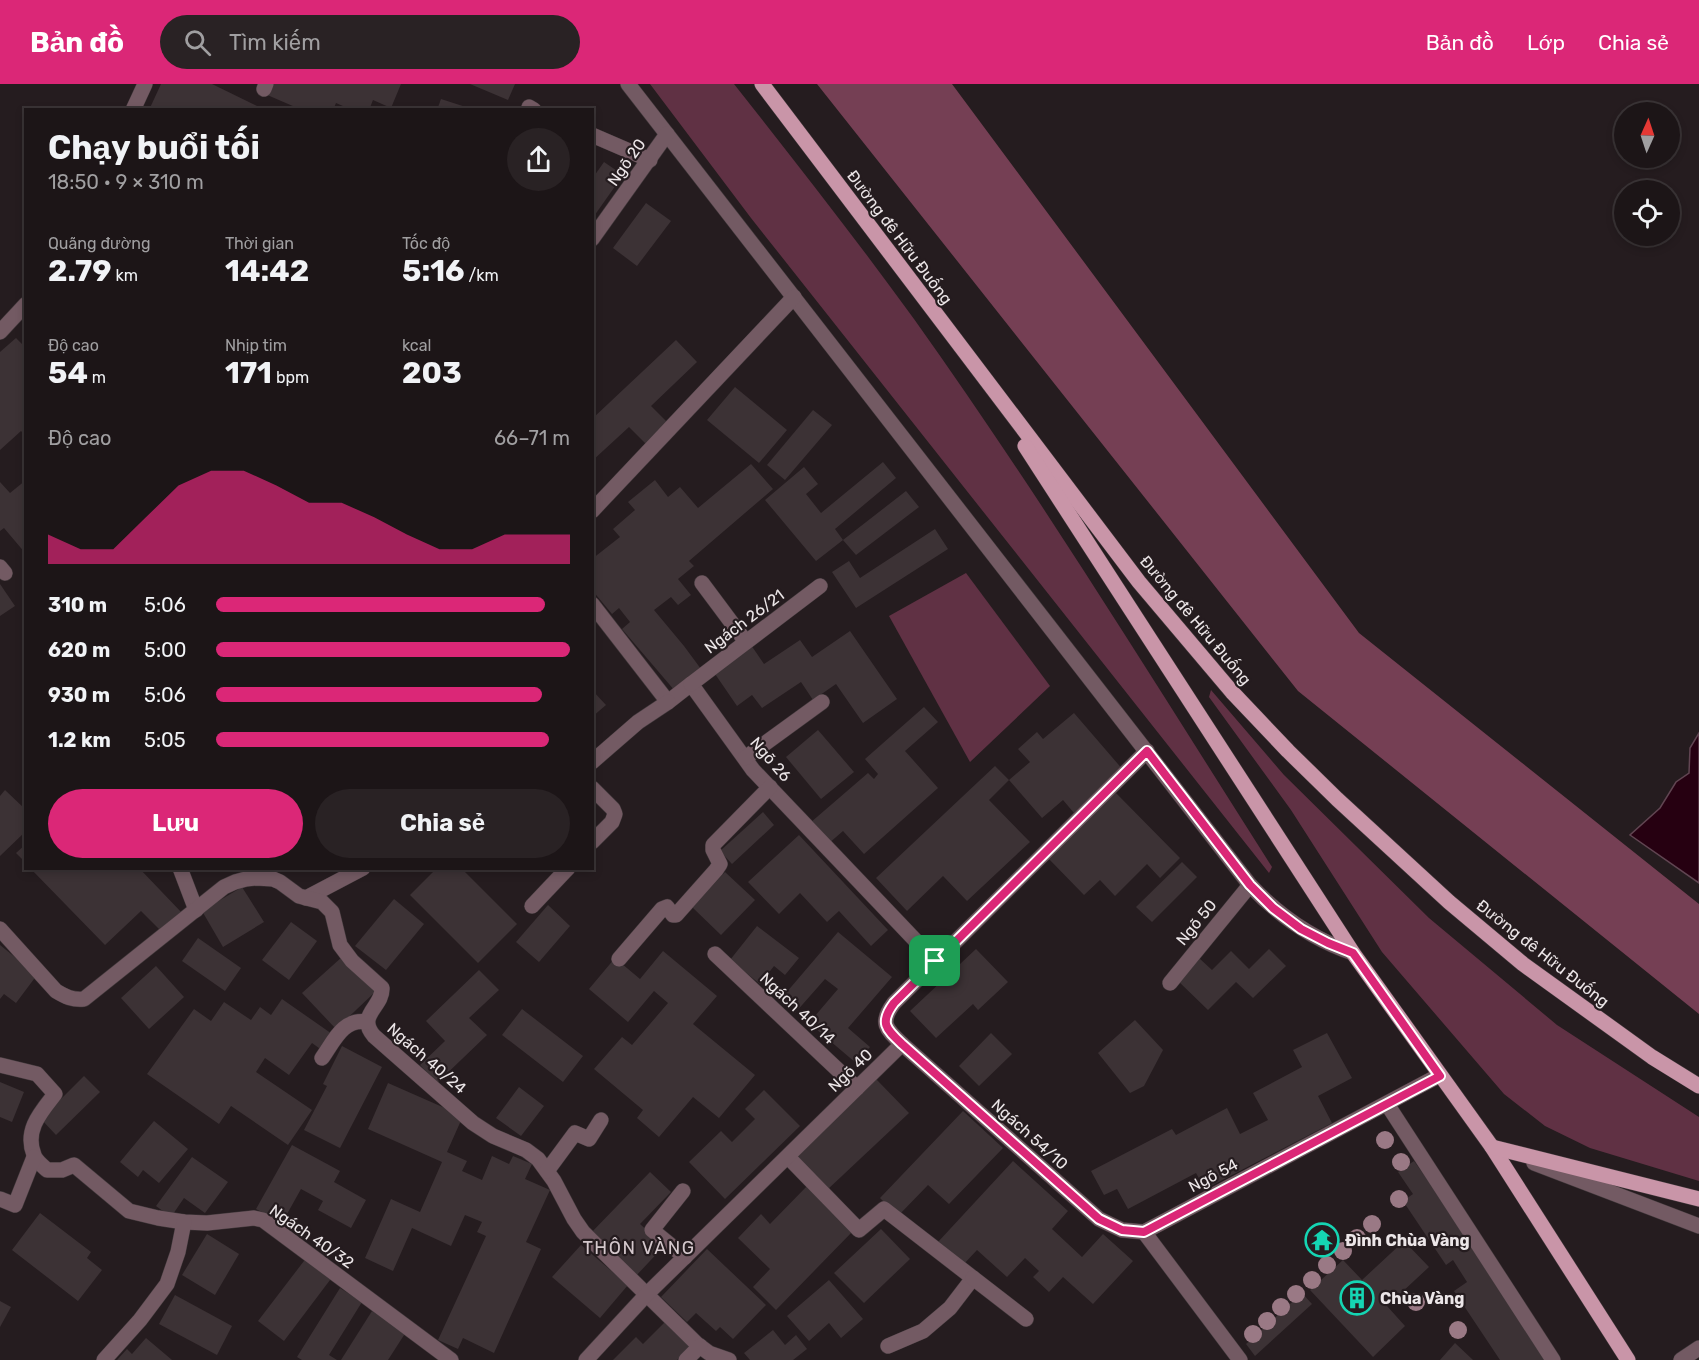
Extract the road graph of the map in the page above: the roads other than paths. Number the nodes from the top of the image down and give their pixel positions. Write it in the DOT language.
graph roads {
  1 [pos="145,84"];
  2 [pos="628,84"];
  3 [pos="762,84"];
  4 [pos="134,108"];
  5 [pos="667,134"];
  6 [pos="594,136"];
  7 [pos="650,160"];
  8 [pos="594,236"];
  9 [pos="794,297"];
  10 [pos="24,305"];
  11 [pos="0,332"];
  12 [pos="963,351"];
  13 [pos="594,508"];
  14 [pos="702,583"];
  15 [pos="820,586"];
  16 [pos="594,607"];
  17 [pos="746,642"];
  18 [pos="691,684"];
  19 [pos="668,702"];
  20 [pos="822,702"];
  21 [pos="1147,751"];
  22 [pos="745,758"];
  23 [pos="594,760"];
  24 [pos="770,787"];
  25 [pos="594,790"];
  26 [pos="594,840"];
  27 [pos="181,870"];
  28 [pos="359,870"];
  29 [pos="565,870"];
  30 [pos="265,874"];
  31 [pos="1250,885"];
  32 [pos="306,897"];
  33 [pos="532,906"];
  34 [pos="196,910"];
  35 [pos="0,929"];
  36 [pos="1353,953"];
  37 [pos="715,954"];
  38 [pos="619,959"];
  39 [pos="935,961"];
  40 [pos="1170,983"];
  41 [pos="367,1022"];
  42 [pos="902,1044"];
  43 [pos="322,1058"];
  44 [pos="0,1065"];
  45 [pos="1440,1076"];
  46 [pos="1699,1086"];
  47 [pos="857,1088"];
  48 [pos="1387,1104"];
  49 [pos="601,1120"];
  50 [pos="1492,1147"];
  51 [pos="788,1156"];
  52 [pos="34,1157"];
  53 [pos="547,1171"];
  54 [pos="683,1191"];
  55 [pos="0,1199"];
  56 [pos="1699,1199"];
  57 [pos="184,1222"];
  58 [pos="1699,1226"];
  59 [pos="1144,1232"];
  60 [pos="685,1257"];
  61 [pos="973,1278"];
  62 [pos="647,1294"];
  63 [pos="1026,1319"];
  64 [pos="700,1346"];
  65 [pos="888,1346"];
  66 [pos="1699,1348"];
  67 [pos="104,1360"];
  68 [pos="451,1360"];
  69 [pos="586,1360"];
  70 [pos="687,1360"];
  71 [pos="729,1360"];
  72 [pos="1240,1360"];
  73 [pos="1553,1360"];
  74 [pos="1628,1360"];
  75 [pos="1681,1360"];
  1 -- 4 [label="street"];
  2 -- 5 [label="street"];
  3 -- 12 [label="main road, Đường đê Hữu Đuống"];
  5 -- 7 [label="street, Ngõ 20"];
  5 -- 9 [label="street"];
  6 -- 7 [label="street"];
  7 -- 8 [label="street, Ngõ 20"];
  9 -- 13 [label="street"];
  9 -- 21 [label="street"];
  10 -- 11 [label="street"];
  12 -- 36 [label="main road"];
  12 -- 46 [label="main road, Đường đê Hữu Đuống"];
  14 -- 17 [label="street"];
  15 -- 17 [label="street, Ngách 26/21"];
  16 -- 19 [label="street"];
  17 -- 18 [label="street, Ngách 26/21"];
  18 -- 19 [label="street"];
  18 -- 22 [label="street, Ngõ 26"];
  19 -- 23 [label="street"];
  20 -- 22 [label="street"];
  21 -- 31 [label="street"];
  21 -- 39 [label="street"];
  22 -- 24 [label="street, Ngõ 26"];
  24 -- 38 [label="street"];
  24 -- 39 [label="street, Ngõ 26"];
  25 -- 26 [label="street"];
  27 -- 34 [label="street"];
  28 -- 32 [label="street"];
  29 -- 33 [label="street"];
  30 -- 32 [label="street, Ngách 40/24"];
  30 -- 34 [label="street, Ngách 40/24"];
  31 -- 36 [label="street"];
  31 -- 40 [label="street, Ngõ 50"];
  32 -- 41 [label="street, Ngách 40/24"];
  34 -- 35 [label="street, Ngách 40/24"];
  36 -- 45 [label="main road"];
  37 -- 47 [label="street, Ngách 40/14"];
  39 -- 42 [label="street"];
  41 -- 43 [label="street"];
  41 -- 53 [label="street, Ngách 40/24"];
  42 -- 47 [label="street, Ngõ 40"];
  42 -- 59 [label="street, Ngách 54/10"];
  44 -- 52 [label="street"];
  45 -- 48 [label="street, Ngõ 54"];
  45 -- 50 [label="main road"];
  47 -- 51 [label="street, Ngõ 40"];
  48 -- 59 [label="street, Ngõ 54"];
  48 -- 73 [label="street"];
  49 -- 53 [label="street"];
  50 -- 56 [label="main road"];
  50 -- 58 [label="street"];
  50 -- 74 [label="main road"];
  51 -- 60 [label="street, Ngõ 40"];
  51 -- 61 [label="street"];
  52 -- 55 [label="street"];
  52 -- 57 [label="street, Ngách 40/32"];
  53 -- 62 [label="street, Ngách 40/24"];
  54 -- 60 [label="street"];
  57 -- 67 [label="street"];
  57 -- 68 [label="street, Ngách 40/32"];
  59 -- 72 [label="street"];
  60 -- 62 [label="street, Ngõ 40"];
  61 -- 63 [label="street"];
  61 -- 65 [label="street"];
  62 -- 64 [label="street, Ngách 40/24"];
  62 -- 69 [label="street, Ngõ 40"];
  64 -- 70 [label="street"];
  64 -- 71 [label="street, Ngách 40/24"];
  66 -- 75 [label="street"];
}
